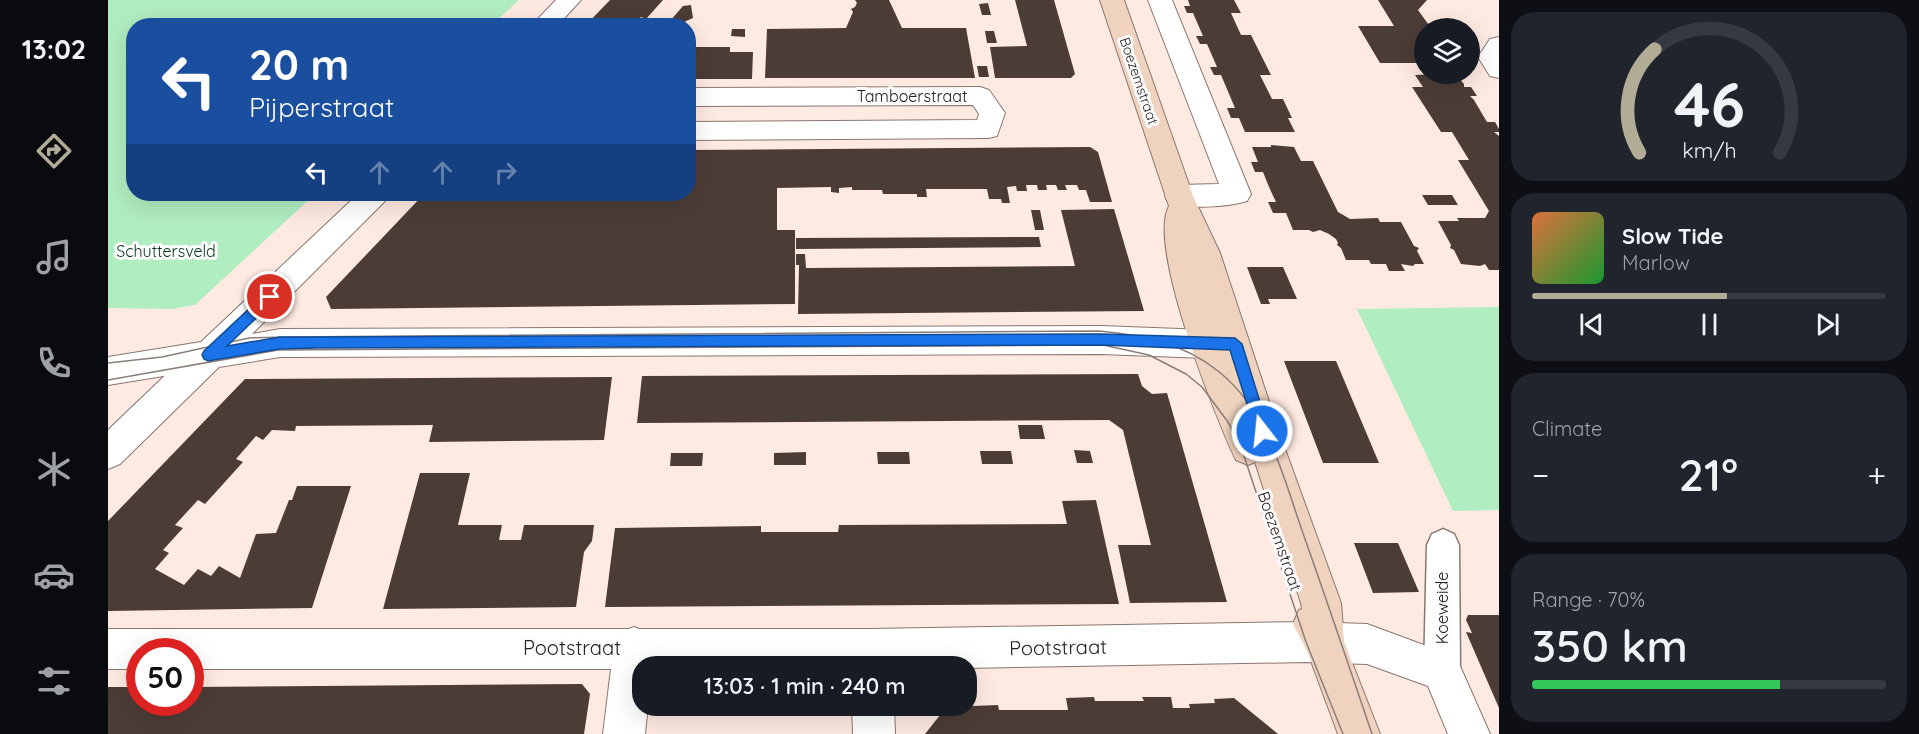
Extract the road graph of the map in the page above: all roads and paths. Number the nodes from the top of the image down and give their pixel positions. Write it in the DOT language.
graph roads {
  1 [pos="569,0"];
  2 [pos="1112,0"];
  3 [pos="1160,0"];
  4 [pos="551,18"];
  5 [pos="1499,45"];
  6 [pos="1499,70"];
  7 [pos="696,97"];
  8 [pos="696,131"];
  9 [pos="1179,196"];
  10 [pos="368,201"];
  11 [pos="1221,344"];
  12 [pos="208,355"];
  13 [pos="108,371"];
  14 [pos="108,453"];
  15 [pos="1443,545"];
  16 [pos="1324,642"];
  17 [pos="633,647"];
  18 [pos="108,649"];
  19 [pos="828,656"];
  20 [pos="928,656"];
  21 [pos="1442,671"];
  22 [pos="873,716"];
  23 [pos="624,734"];
  24 [pos="874,734"];
  25 [pos="1359,734"];
  26 [pos="1468,734"];
  1 -- 4 [label="street"];
  2 -- 9 [label="main road, Boezemstraat"];
  3 -- 9 [label="street"];
  5 -- 6 [label="street"];
  7 -- 8 [label="street, Tamboerstraat"];
  9 -- 11 [label="main road, Boezemstraat"];
  10 -- 12 [label="street"];
  11 -- 12 [label="street"];
  11 -- 16 [label="main road, Boezemstraat"];
  12 -- 13 [label="street"];
  12 -- 14 [label="street"];
  15 -- 21 [label="street, Koeweide"];
  16 -- 20 [label="street, Pootstraat"];
  16 -- 21 [label="street"];
  16 -- 25 [label="main road, Boezemstraat"];
  17 -- 18 [label="street, Pootstraat"];
  17 -- 19 [label="street, Pootstraat"];
  17 -- 23 [label="street"];
  21 -- 26 [label="street"];
  22 -- 24 [label="street"];
}
